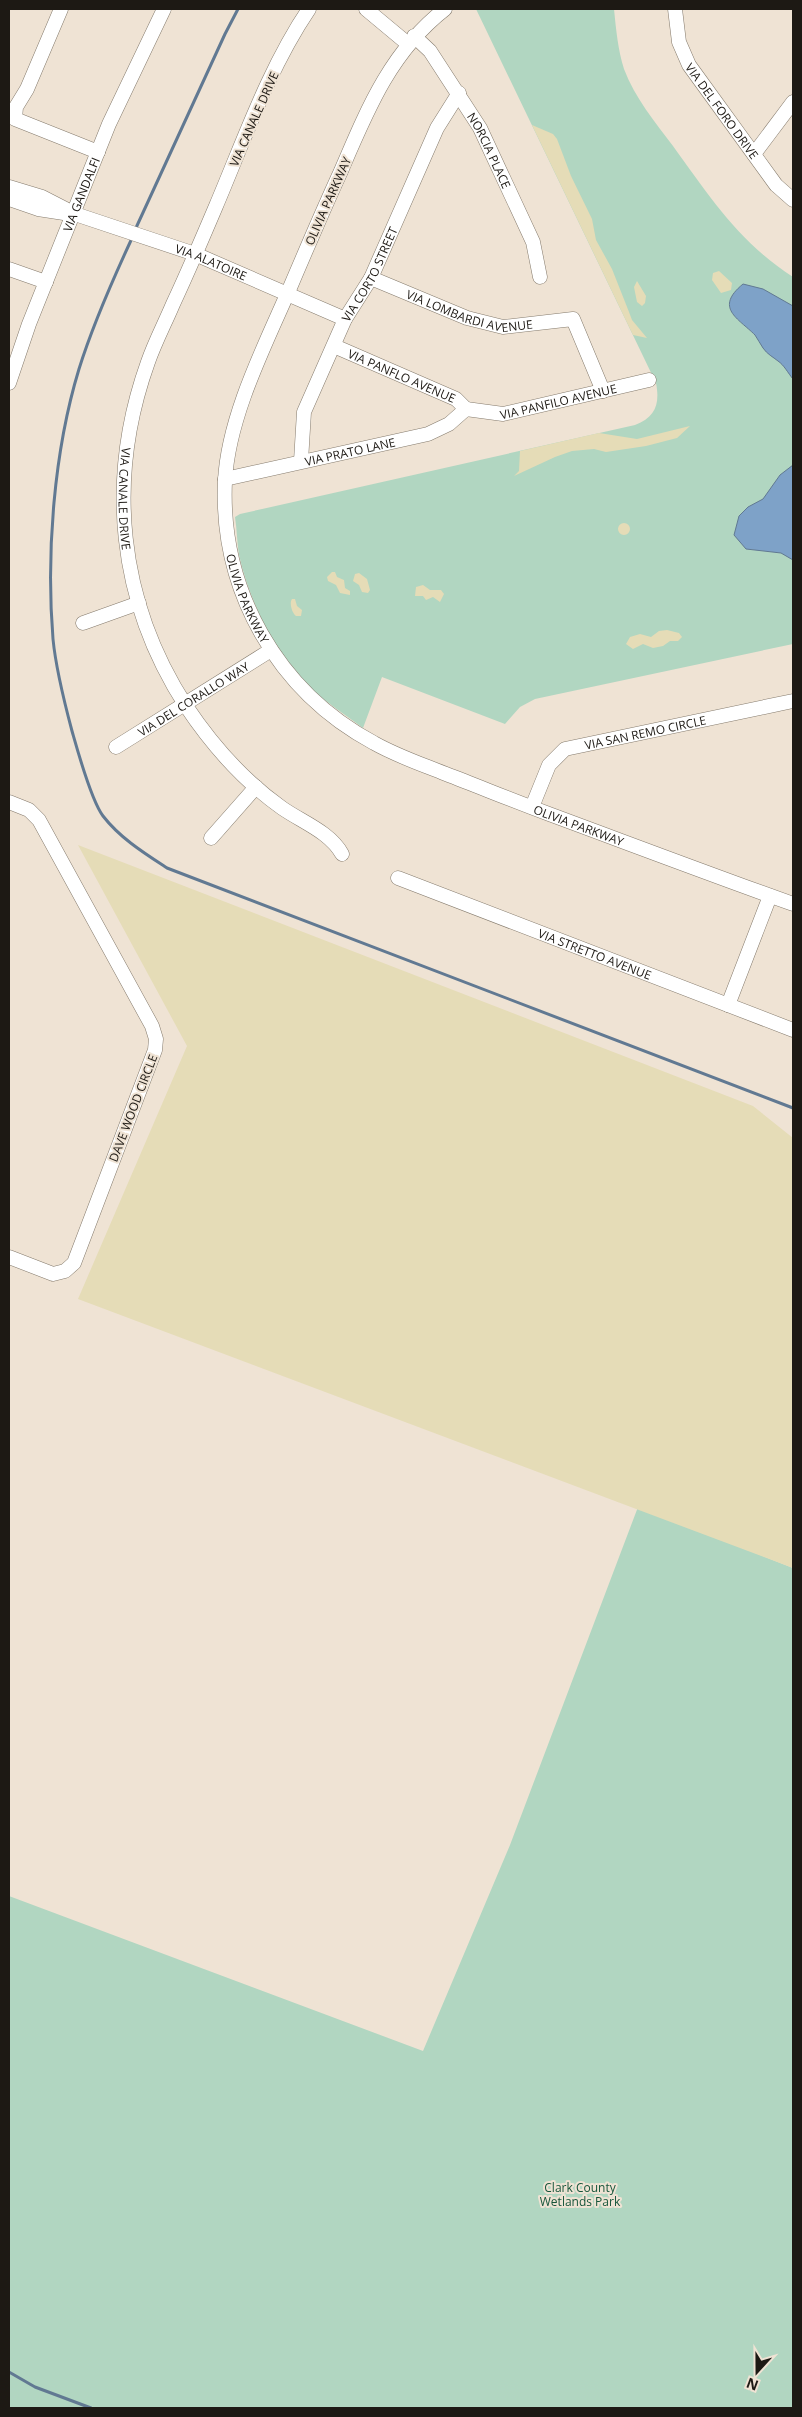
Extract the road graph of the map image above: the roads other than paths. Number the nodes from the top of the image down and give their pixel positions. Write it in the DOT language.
graph roads {
  1 [pos="61,9"];
  2 [pos="164,9"];
  3 [pos="309,9"];
  4 [pos="366,9"];
  5 [pos="445,9"];
  6 [pos="675,9"];
  7 [pos="411,40"];
  8 [pos="459,93"];
  9 [pos="793,102"];
  10 [pos="98,152"];
  11 [pos="754,154"];
  12 [pos="9,187"];
  13 [pos="9,199"];
  14 [pos="793,200"];
  15 [pos="74,214"];
  16 [pos="196,254"];
  17 [pos="9,269"];
  18 [pos="540,277"];
  19 [pos="371,278"];
  20 [pos="46,282"];
  21 [pos="287,294"];
  22 [pos="345,319"];
  23 [pos="334,346"];
  24 [pos="649,380"];
  25 [pos="9,383"];
  26 [pos="603,391"];
  27 [pos="466,409"];
  28 [pos="301,461"];
  29 [pos="225,479"];
  30 [pos="139,602"];
  31 [pos="83,622"];
  32 [pos="270,650"];
  33 [pos="793,701"];
  34 [pos="186,704"];
  35 [pos="116,748"];
  36 [pos="256,787"];
  37 [pos="9,802"];
  38 [pos="532,807"];
  39 [pos="211,838"];
  40 [pos="342,854"];
  41 [pos="398,878"];
  42 [pos="770,896"];
  43 [pos="793,904"];
  44 [pos="728,1005"];
  45 [pos="793,1030"];
  46 [pos="9,1257"];
  1 -- 10 [label="street"];
  2 -- 10 [label="street, VIA GANDALFI"];
  3 -- 16 [label="street, VIA CANALE DRIVE"];
  4 -- 7 [label="street, NORCIA PLACE"];
  5 -- 7 [label="street, OLIVIA PARKWAY"];
  6 -- 11 [label="street, VIA DEL FORO DRIVE"];
  7 -- 8 [label="street, NORCIA PLACE"];
  7 -- 21 [label="street, OLIVIA PARKWAY"];
  8 -- 18 [label="street, NORCIA PLACE"];
  8 -- 19 [label="street, VIA CORTO STREET"];
  9 -- 11 [label="street"];
  10 -- 15 [label="street, VIA GANDALFI"];
  11 -- 14 [label="street, VIA DEL FORO DRIVE"];
  12 -- 15 [label="street, VIA ALATOIRE"];
  13 -- 15 [label="street, VIA ALATOIRE"];
  15 -- 16 [label="street, VIA ALATOIRE"];
  15 -- 20 [label="street, VIA GANDALFI"];
  16 -- 21 [label="street, VIA ALATOIRE"];
  16 -- 30 [label="street, VIA CANALE DRIVE"];
  17 -- 20 [label="street"];
  19 -- 22 [label="street, VIA CORTO STREET"];
  19 -- 26 [label="street, VIA LOMBARDI AVENUE"];
  20 -- 25 [label="street, VIA GANDALFI"];
  21 -- 22 [label="street, VIA ALATOIRE"];
  21 -- 29 [label="street, OLIVIA PARKWAY"];
  22 -- 23 [label="street, VIA CORTO STREET"];
  23 -- 27 [label="street, VIA PANFLO AVENUE"];
  23 -- 28 [label="street, VIA CORTO STREET"];
  24 -- 26 [label="street, VIA PANFILO AVENUE"];
  26 -- 27 [label="street, VIA PANFILO AVENUE"];
  27 -- 28 [label="street, VIA PRATO LANE"];
  28 -- 29 [label="street, VIA PRATO LANE"];
  29 -- 32 [label="street, OLIVIA PARKWAY"];
  30 -- 31 [label="street"];
  30 -- 34 [label="street, VIA CANALE DRIVE"];
  32 -- 34 [label="street, VIA DEL CORALLO WAY"];
  32 -- 38 [label="street, OLIVIA PARKWAY"];
  33 -- 38 [label="street, VIA SAN REMO CIRCLE"];
  34 -- 35 [label="street, VIA DEL CORALLO WAY"];
  34 -- 36 [label="street, VIA CANALE DRIVE"];
  36 -- 39 [label="street"];
  36 -- 40 [label="street, VIA CANALE DRIVE"];
  37 -- 46 [label="street, DAVE WOOD CIRCLE"];
  38 -- 42 [label="street, OLIVIA PARKWAY"];
  41 -- 44 [label="street, VIA STRETTO AVENUE"];
  42 -- 43 [label="street, OLIVIA PARKWAY"];
  42 -- 44 [label="street"];
  44 -- 45 [label="street, VIA STRETTO AVENUE"];
}
